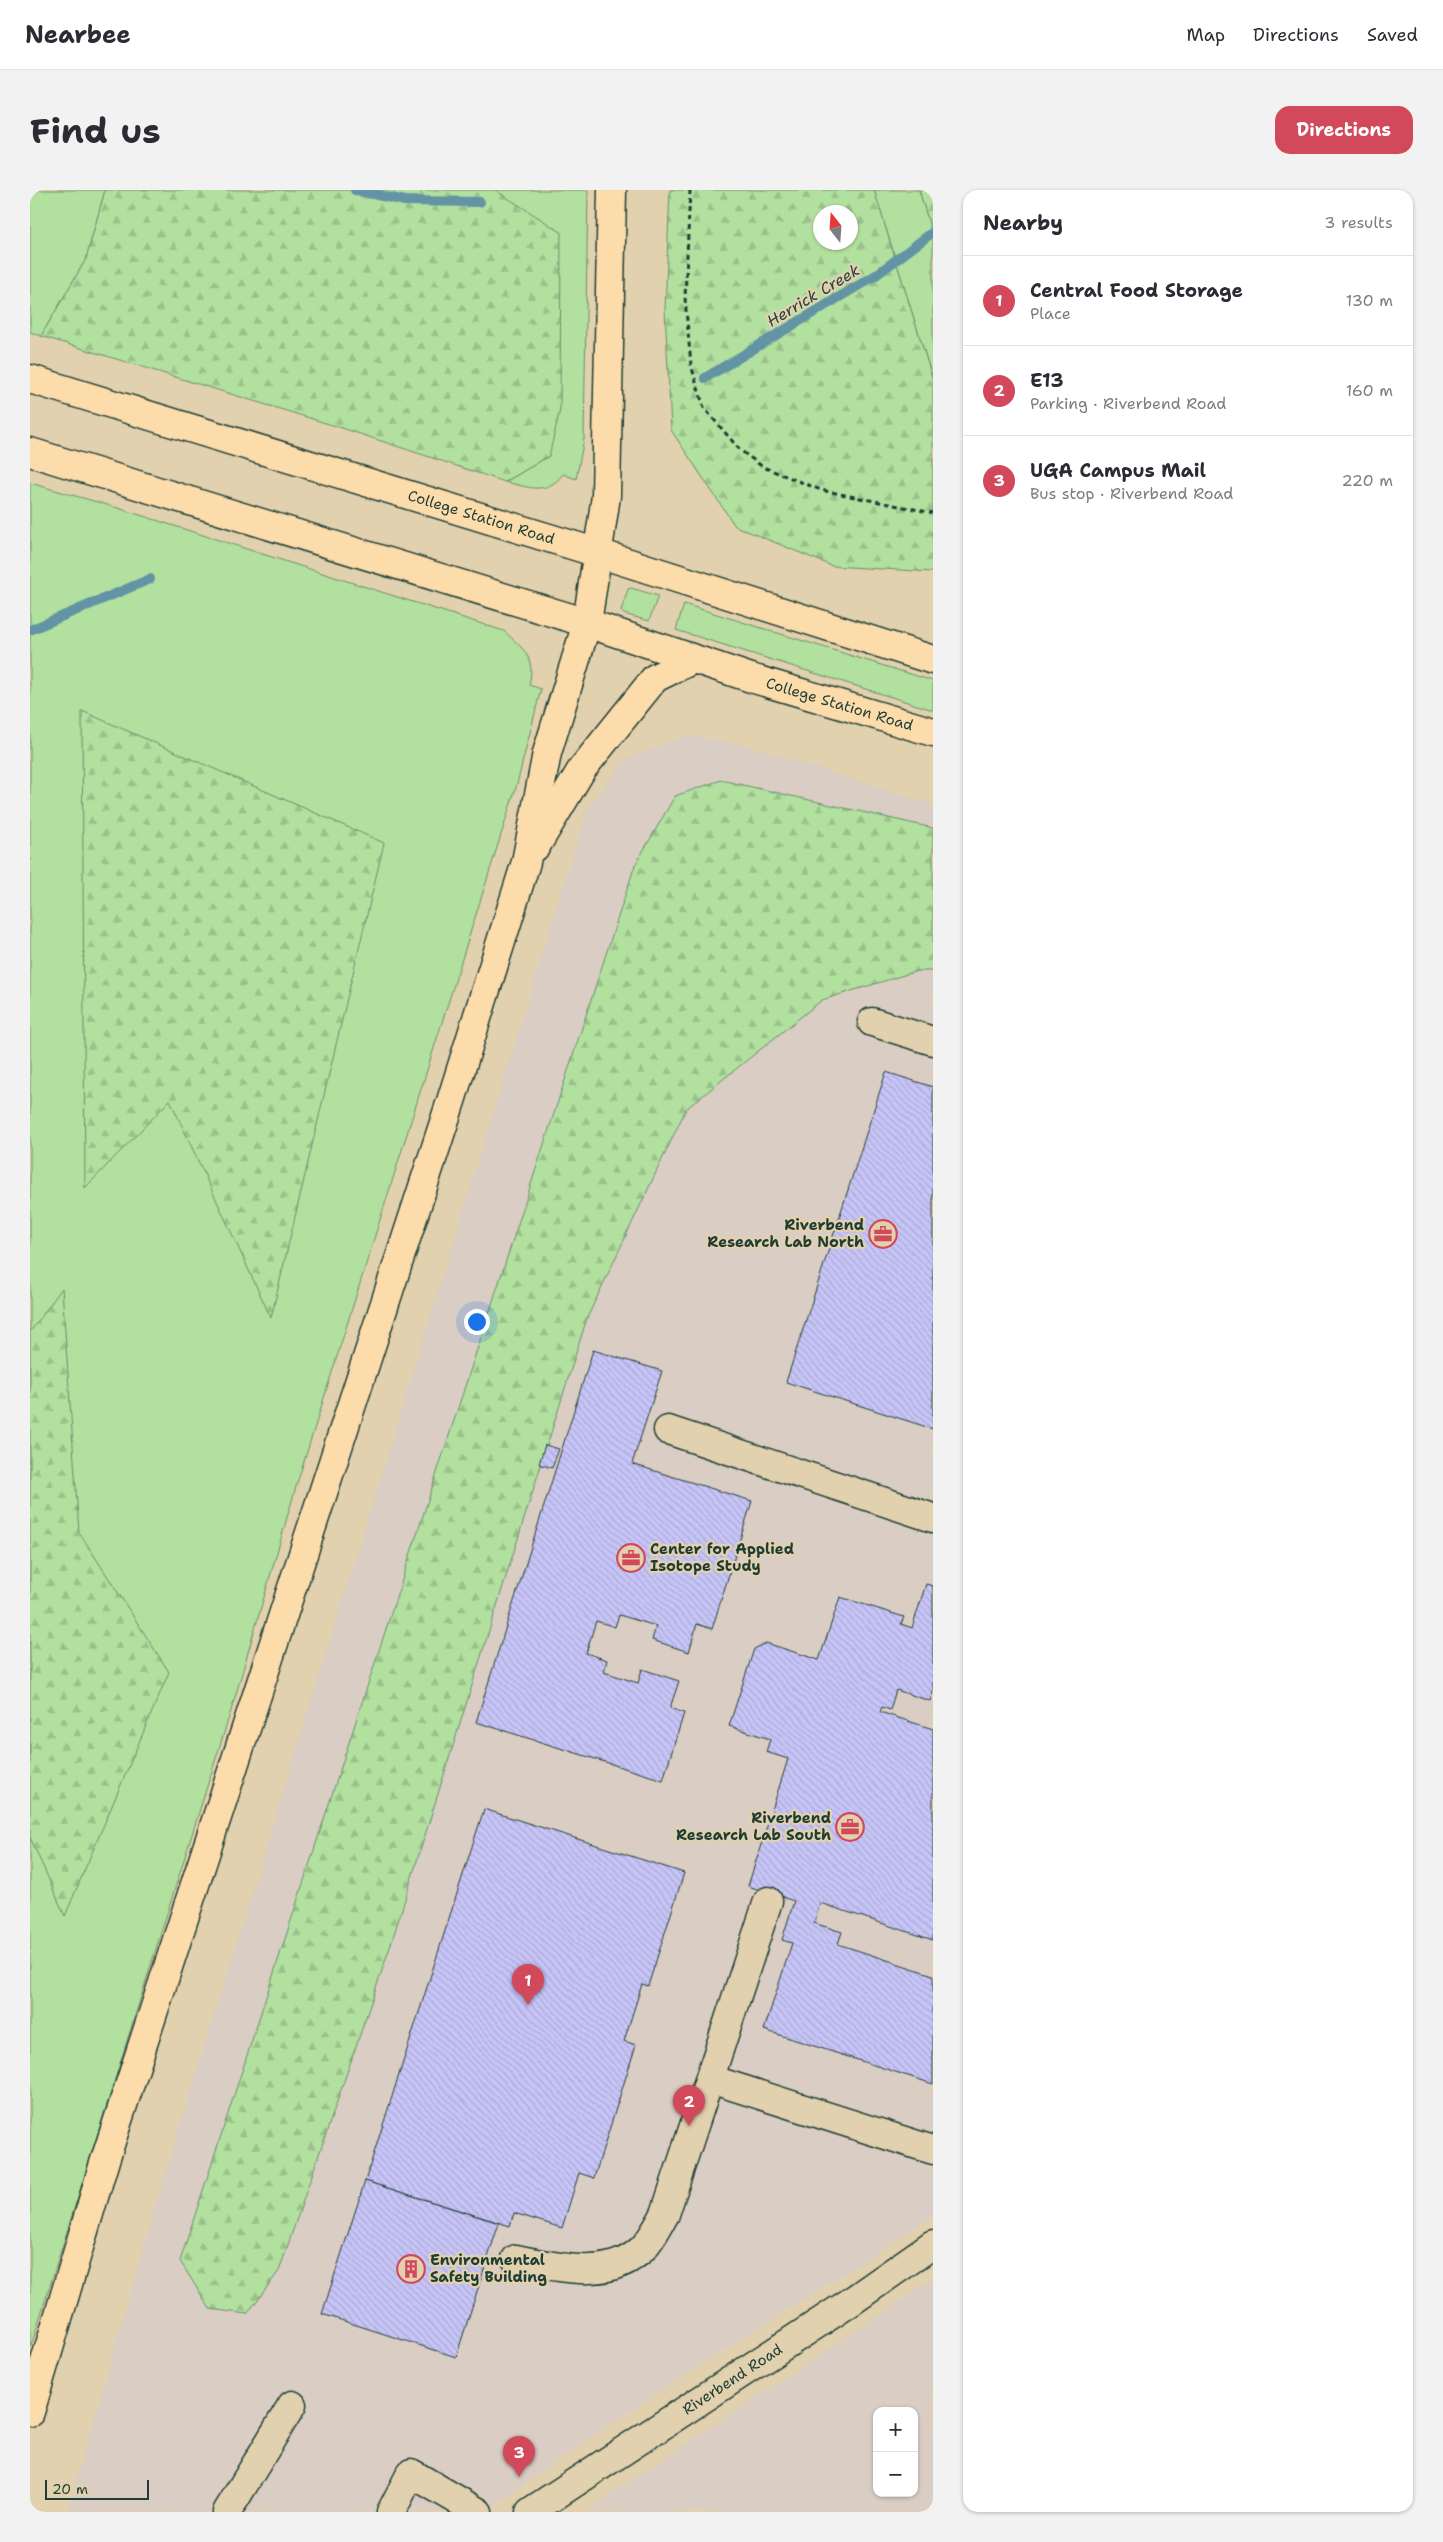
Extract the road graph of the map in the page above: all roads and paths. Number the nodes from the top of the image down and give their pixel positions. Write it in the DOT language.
graph roads {
  1 [pos="612,190"];
  2 [pos="690,190"];
  3 [pos="30,379"];
  4 [pos="30,452"];
  5 [pos="933,513"];
  6 [pos="598,553"];
  7 [pos="587,622"];
  8 [pos="694,659"];
  9 [pos="933,660"];
  10 [pos="933,732"];
  11 [pos="526,862"];
  12 [pos="872,1022"];
  13 [pos="933,1041"];
  14 [pos="668,1430"];
  15 [pos="933,1518"];
  16 [pos="768,1901"];
  17 [pos="710,2079"];
  18 [pos="933,2150"];
  19 [pos="933,2244"];
  20 [pos="516,2259"];
  21 [pos="292,2405"];
  22 [pos="30,2412"];
  23 [pos="227,2512"];
  24 [pos="391,2512"];
  25 [pos="478,2512"];
  26 [pos="530,2512"];
  1 -- 6 [label="main road"];
  2 -- 5 [label="path"];
  3 -- 6 [label="main road, College Station Road"];
  4 -- 7 [label="main road, College Station Road"];
  6 -- 7 [label="main road"];
  6 -- 9 [label="main road, College Station Road"];
  7 -- 8 [label="main road, College Station Road"];
  7 -- 11 [label="main road"];
  8 -- 10 [label="main road, College Station Road"];
  8 -- 11 [label="main road"];
  11 -- 22 [label="main road"];
  12 -- 13 [label="street"];
  14 -- 15 [label="street"];
  16 -- 17 [label="street"];
  17 -- 18 [label="street"];
  17 -- 20 [label="street"];
  19 -- 26 [label="street, Riverbend Road"];
  21 -- 23 [label="street"];
  24 -- 25 [label="street"];
}
